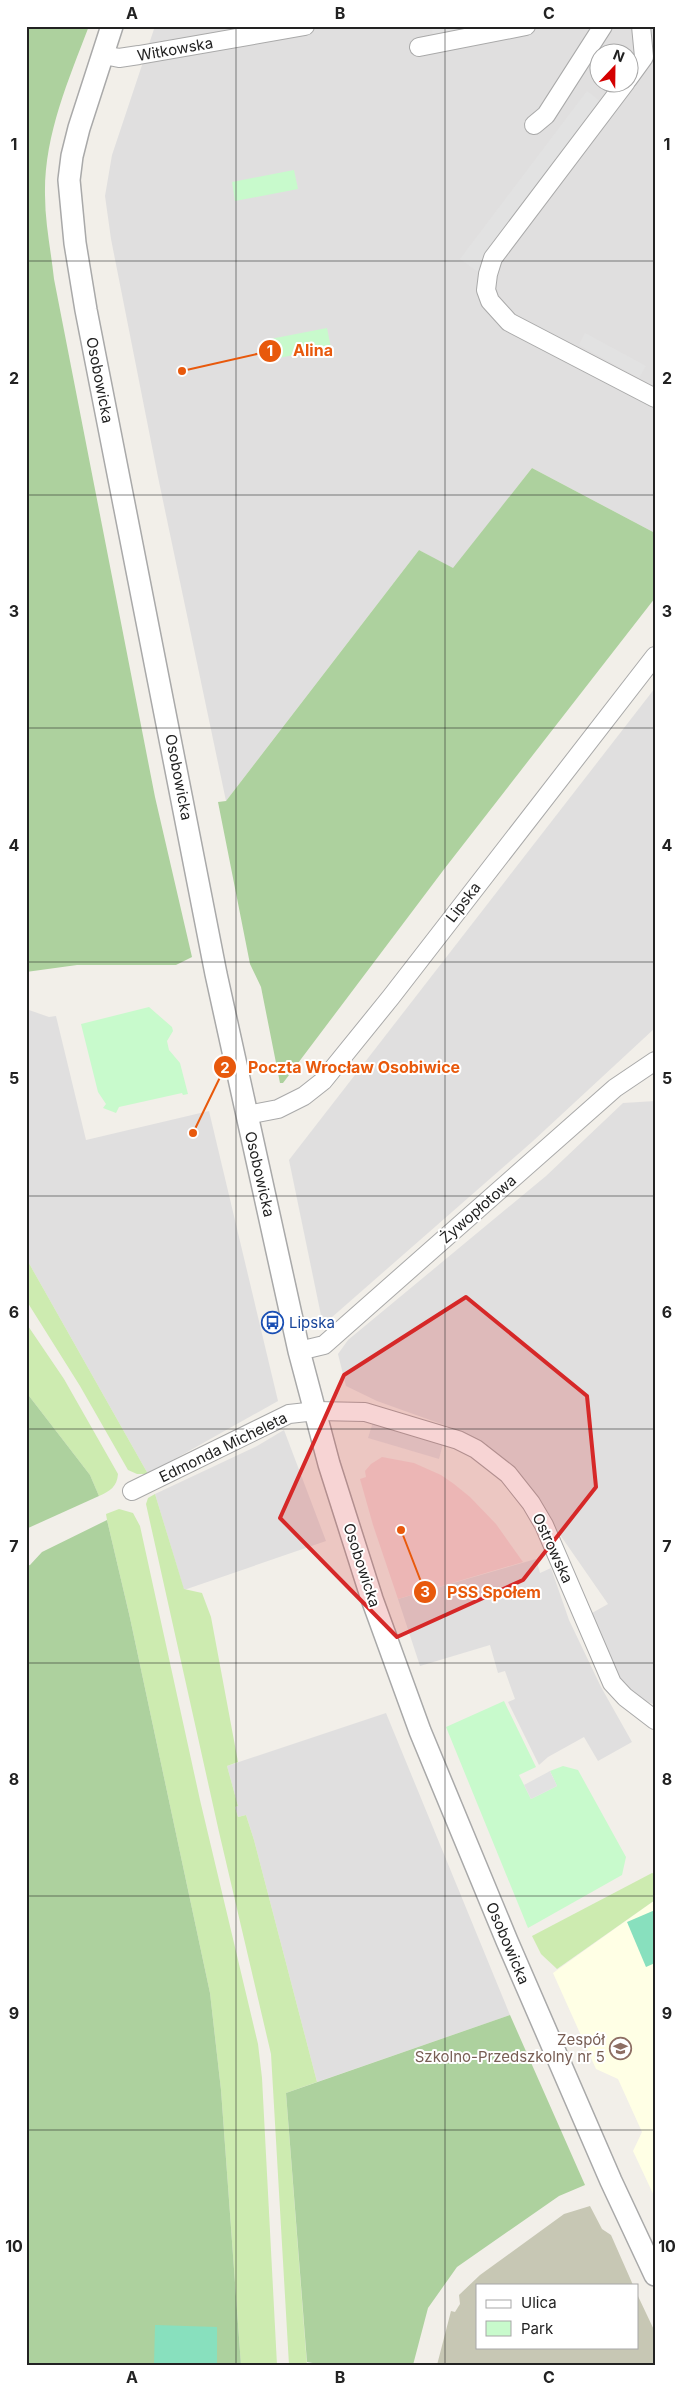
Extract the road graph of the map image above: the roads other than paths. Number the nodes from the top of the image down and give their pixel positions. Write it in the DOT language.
graph roads {
  1 [pos="112,26"];
  2 [pos="526,26"];
  3 [pos="604,26"];
  4 [pos="641,26"];
  5 [pos="299,27"];
  6 [pos="419,47"];
  7 [pos="104,54"];
  8 [pos="649,61"];
  9 [pos="638,70"];
  10 [pos="618,92"];
  11 [pos="534,125"];
  12 [pos="655,398"];
  13 [pos="655,656"];
  14 [pos="652,1067"];
  15 [pos="247,1115"];
  16 [pos="299,1351"];
  17 [pos="316,1410"];
  18 [pos="132,1492"];
  19 [pos="655,1720"];
  20 [pos="655,2275"];
  1 -- 7 [label="street, Osobowicka"];
  2 -- 6 [label="street"];
  3 -- 11 [label="street"];
  4 -- 8 [label="street"];
  5 -- 7 [label="street, Witkowska"];
  7 -- 15 [label="street, Osobowicka"];
  8 -- 9 [label="street"];
  10 -- 12 [label="street"];
  13 -- 15 [label="street, Lipska"];
  14 -- 16 [label="street, Żywopłotowa"];
  15 -- 16 [label="street, Osobowicka"];
  16 -- 17 [label="street, Osobowicka"];
  17 -- 18 [label="street, Edmonda Micheleta"];
  17 -- 19 [label="street, Ostrowska"];
  17 -- 20 [label="street, Osobowicka"];
}
